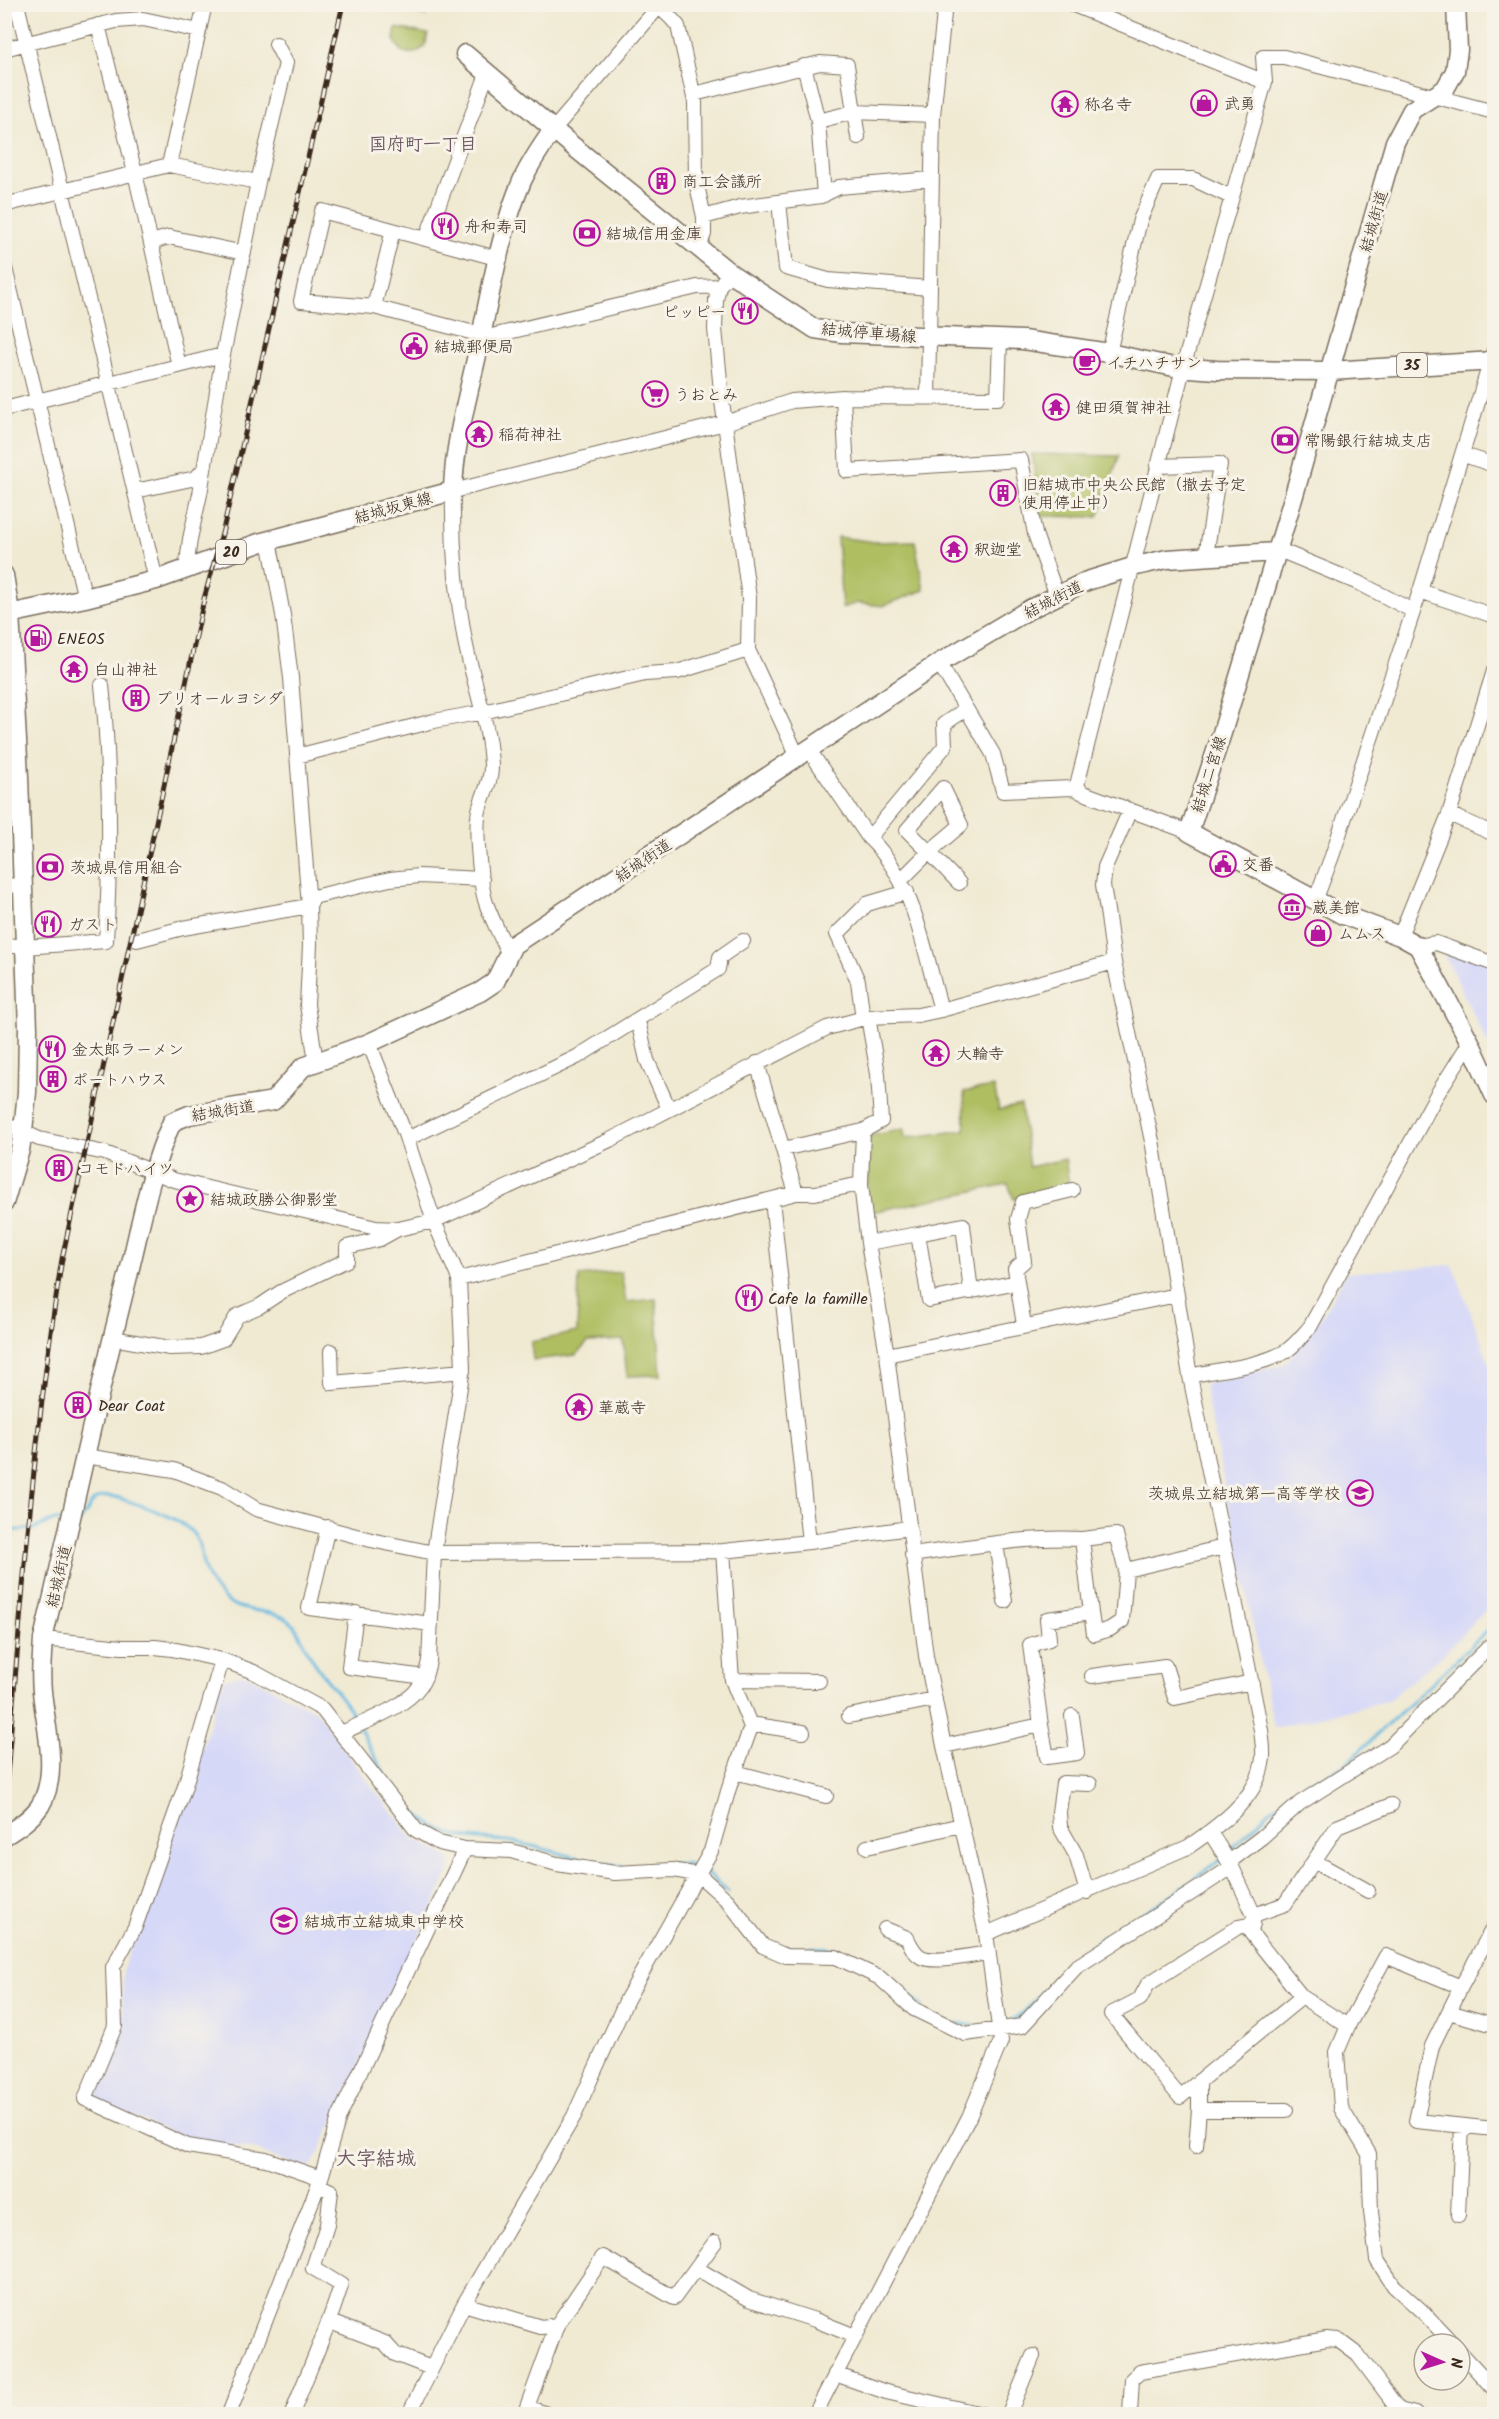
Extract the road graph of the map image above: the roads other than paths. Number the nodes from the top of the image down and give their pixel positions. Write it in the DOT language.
graph roads {
  1 [pos="17,4"];
  2 [pos="205,4"];
  3 [pos="945,4"];
  4 [pos="1071,4"];
  5 [pos="1456,4"];
  6 [pos="658,5"];
  7 [pos="98,25"];
  8 [pos="199,32"];
  9 [pos="25,44"];
  10 [pos="276,44"];
  11 [pos="4,49"];
  12 [pos="465,54"];
  13 [pos="804,66"];
  14 [pos="487,74"];
  15 [pos="1265,82"];
  16 [pos="694,94"];
  17 [pos="1432,97"];
  18 [pos="854,112"];
  19 [pos="1494,112"];
  20 [pos="933,115"];
  21 [pos="818,121"];
  22 [pos="553,130"];
  23 [pos="858,137"];
  24 [pos="169,165"];
  25 [pos="135,173"];
  26 [pos="930,179"];
  27 [pos="258,182"];
  28 [pos="63,191"];
  29 [pos="824,195"];
  30 [pos="1231,197"];
  31 [pos="779,202"];
  32 [pos="4,205"];
  33 [pos="704,217"];
  34 [pos="393,230"];
  35 [pos="426,239"];
  36 [pos="151,242"];
  37 [pos="699,248"];
  38 [pos="244,254"];
  39 [pos="500,259"];
  40 [pos="4,264"];
  41 [pos="725,279"];
  42 [pos="930,288"];
  43 [pos="374,307"];
  44 [pos="482,335"];
  45 [pos="929,337"];
  46 [pos="1000,339"];
  47 [pos="1109,353"];
  48 [pos="224,355"];
  49 [pos="1494,357"];
  50 [pos="180,366"];
  51 [pos="1184,368"];
  52 [pos="1330,371"];
  53 [pos="109,384"];
  54 [pos="843,397"];
  55 [pos="928,398"];
  56 [pos="39,401"];
  57 [pos="4,409"];
  58 [pos="725,423"];
  59 [pos="1464,455"];
  60 [pos="1494,465"];
  61 [pos="1158,466"];
  62 [pos="203,470"];
  63 [pos="135,491"];
  64 [pos="453,491"];
  65 [pos="269,540"];
  66 [pos="1276,552"];
  67 [pos="1206,556"];
  68 [pos="1132,567"];
  69 [pos="186,571"];
  70 [pos="4,575"];
  71 [pos="156,580"];
  72 [pos="1420,591"];
  73 [pos="1057,596"];
  74 [pos="85,598"];
  75 [pos="1413,611"];
  76 [pos="7,614"];
  77 [pos="1494,616"];
  78 [pos="748,650"];
  79 [pos="939,663"];
  80 [pos="1494,671"];
  81 [pos="102,685"];
  82 [pos="966,709"];
  83 [pos="483,712"];
  84 [pos="804,753"];
  85 [pos="297,756"];
  86 [pos="1079,790"];
  87 [pos="1130,810"];
  88 [pos="1449,814"];
  89 [pos="1189,832"];
  90 [pos="1494,834"];
  91 [pos="869,838"];
  92 [pos="482,879"];
  93 [pos="959,884"];
  94 [pos="13,886"];
  95 [pos="904,886"];
  96 [pos="1315,901"];
  97 [pos="309,906"];
  98 [pos="1400,936"];
  99 [pos="137,940"];
  100 [pos="743,941"];
  101 [pos="4,945"];
  102 [pos="1418,946"];
  103 [pos="25,947"];
  104 [pos="508,953"];
  105 [pos="1114,962"];
  106 [pos="1494,964"];
  107 [pos="941,1010"];
  108 [pos="865,1018"];
  109 [pos="638,1021"];
  110 [pos="1470,1042"];
  111 [pos="369,1043"];
  112 [pos="316,1061"];
  113 [pos="757,1063"];
  114 [pos="1494,1095"];
  115 [pos="669,1109"];
  116 [pos="4,1124"];
  117 [pos="23,1131"];
  118 [pos="863,1131"];
  119 [pos="407,1139"];
  120 [pos="783,1149"];
  121 [pos="155,1171"];
  122 [pos="861,1184"];
  123 [pos="1072,1190"];
  124 [pos="796,1193"];
  125 [pos="772,1200"];
  126 [pos="4,1203"];
  127 [pos="434,1221"];
  128 [pos="398,1229"];
  129 [pos="918,1234"];
  130 [pos="868,1243"];
  131 [pos="459,1279"];
  132 [pos="1017,1282"];
  133 [pos="971,1292"];
  134 [pos="1177,1295"];
  135 [pos="1024,1325"];
  136 [pos="112,1338"];
  137 [pos="332,1352"];
  138 [pos="887,1354"];
  139 [pos="463,1371"];
  140 [pos="1190,1376"];
  141 [pos="85,1456"];
  142 [pos="328,1527"];
  143 [pos="909,1528"];
  144 [pos="1082,1539"];
  145 [pos="809,1542"];
  146 [pos="996,1544"];
  147 [pos="1224,1547"];
  148 [pos="723,1551"];
  149 [pos="434,1553"];
  150 [pos="912,1555"];
  151 [pos="1126,1570"];
  152 [pos="1005,1601"];
  153 [pos="356,1613"];
  154 [pos="1091,1613"];
  155 [pos="431,1624"];
  156 [pos="43,1639"];
  157 [pos="1494,1642"];
  158 [pos="222,1660"];
  159 [pos="1092,1676"];
  160 [pos="425,1677"];
  161 [pos="732,1680"];
  162 [pos="819,1681"];
  163 [pos="1252,1682"];
  164 [pos="934,1699"];
  165 [pos="849,1716"];
  166 [pos="1072,1716"];
  167 [pos="750,1724"];
  168 [pos="1041,1725"];
  169 [pos="802,1732"];
  170 [pos="342,1733"];
  171 [pos="944,1746"];
  172 [pos="735,1772"];
  173 [pos="1090,1784"];
  174 [pos="826,1796"];
  175 [pos="1391,1805"];
  176 [pos="962,1825"];
  177 [pos="1210,1832"];
  178 [pos="4,1836"];
  179 [pos="867,1847"];
  180 [pos="465,1849"];
  181 [pos="1314,1861"];
  182 [pos="1230,1864"];
  183 [pos="699,1875"];
  184 [pos="1088,1892"];
  185 [pos="1368,1892"];
  186 [pos="1253,1919"];
  187 [pos="1494,1926"];
  188 [pos="885,1929"];
  189 [pos="986,1934"];
  190 [pos="988,1953"];
  191 [pos="1461,1987"];
  192 [pos="1302,1997"];
  193 [pos="1449,2012"];
  194 [pos="1494,2025"];
  195 [pos="1348,2026"];
  196 [pos="1001,2029"];
  197 [pos="1199,2081"];
  198 [pos="1200,2110"];
  199 [pos="1286,2110"];
  200 [pos="1462,2126"];
  201 [pos="1494,2129"];
  202 [pos="1196,2146"];
  203 [pos="319,2181"];
  204 [pos="1458,2215"];
  205 [pos="715,2242"];
  206 [pos="696,2268"];
  207 [pos="464,2304"];
  208 [pos="330,2322"];
  209 [pos="557,2325"];
  210 [pos="1442,2332"];
  211 [pos="855,2336"];
  212 [pos="1033,2356"];
  213 [pos="1472,2365"];
  214 [pos="431,2368"];
  215 [pos="835,2374"];
  216 [pos="1494,2389"];
  217 [pos="547,2414"];
  218 [pos="229,2415"];
  219 [pos="292,2415"];
  220 [pos="409,2415"];
  221 [pos="815,2415"];
  222 [pos="982,2415"];
  223 [pos="1009,2415"];
  224 [pos="1130,2415"];
  225 [pos="1415,2415"];
  1 -- 9 [label="street"];
  2 -- 8 [label="street"];
  3 -- 20 [label="street"];
  4 -- 15 [label="street"];
  5 -- 17 [label="main road, 結城街道"];
  6 -- 16 [label="street"];
  6 -- 22 [label="street"];
  7 -- 8 [label="street"];
  7 -- 9 [label="street"];
  7 -- 25 [label="street"];
  8 -- 24 [label="street"];
  9 -- 11 [label="street"];
  9 -- 28 [label="street"];
  10 -- 27 [label="street"];
  12 -- 14 [label="main road, 結城停車場線"];
  13 -- 16 [label="street"];
  13 -- 18 [label="street"];
  13 -- 21 [label="street"];
  14 -- 22 [label="main road, 結城停車場線"];
  14 -- 35 [label="street"];
  15 -- 17 [label="street"];
  15 -- 30 [label="street"];
  16 -- 33 [label="street"];
  17 -- 19 [label="street"];
  17 -- 52 [label="main road, 結城街道"];
  18 -- 20 [label="street"];
  18 -- 21 [label="street"];
  18 -- 23 [label="street"];
  20 -- 26 [label="street"];
  21 -- 29 [label="street"];
  22 -- 37 [label="main road, 結城停車場線"];
  22 -- 39 [label="main road, 結城坂東線"];
  24 -- 25 [label="street"];
  24 -- 27 [label="street"];
  25 -- 28 [label="street"];
  25 -- 36 [label="street"];
  26 -- 29 [label="street"];
  26 -- 42 [label="street"];
  27 -- 38 [label="street"];
  28 -- 32 [label="street"];
  28 -- 53 [label="street"];
  29 -- 31 [label="street"];
  30 -- 47 [label="street"];
  30 -- 51 [label="street"];
  31 -- 33 [label="street"];
  31 -- 42 [label="street"];
  33 -- 37 [label="street"];
  34 -- 35 [label="street"];
  34 -- 43 [label="street"];
  34 -- 43 [label="street"];
  35 -- 39 [label="street"];
  36 -- 38 [label="street"];
  36 -- 50 [label="street"];
  37 -- 41 [label="main road, 結城停車場線"];
  38 -- 48 [label="street"];
  39 -- 44 [label="main road, 結城坂東線"];
  40 -- 56 [label="street"];
  41 -- 44 [label="street"];
  41 -- 45 [label="main road, 結城停車場線"];
  41 -- 58 [label="street"];
  42 -- 45 [label="street"];
  43 -- 44 [label="street"];
  44 -- 64 [label="main road, 結城坂東線"];
  45 -- 46 [label="main road, 結城停車場線"];
  45 -- 55 [label="street"];
  46 -- 47 [label="main road, 結城停車場線"];
  46 -- 55 [label="street"];
  47 -- 51 [label="main road, 結城停車場線"];
  48 -- 50 [label="street"];
  48 -- 62 [label="street"];
  49 -- 52 [label="main road, 35"];
  49 -- 59 [label="street"];
  50 -- 53 [label="street"];
  51 -- 52 [label="main road, 結城停車場線"];
  51 -- 61 [label="street"];
  52 -- 66 [label="main road, 結城街道"];
  53 -- 56 [label="street"];
  53 -- 63 [label="street"];
  54 -- 55 [label="street"];
  54 -- 58 [label="street"];
  54 -- 73 [label="street"];
  56 -- 57 [label="street"];
  56 -- 74 [label="street"];
  58 -- 64 [label="street"];
  58 -- 78 [label="street"];
  59 -- 60 [label="street"];
  59 -- 72 [label="street"];
  61 -- 67 [label="street"];
  61 -- 68 [label="street"];
  62 -- 63 [label="street"];
  62 -- 69 [label="street"];
  63 -- 71 [label="street"];
  64 -- 65 [label="main road, 結城坂東線 / 20"];
  64 -- 83 [label="street"];
  65 -- 69 [label="main road, 結城坂東線 / 20"];
  65 -- 85 [label="street"];
  66 -- 67 [label="main road, 結城街道"];
  66 -- 75 [label="street"];
  66 -- 89 [label="main road, 結城二宮線"];
  67 -- 68 [label="main road, 結城街道"];
  68 -- 73 [label="main road, 結城街道"];
  68 -- 86 [label="street"];
  69 -- 71 [label="main road, 結城坂東線 / 20"];
  70 -- 76 [label="main road"];
  71 -- 74 [label="main road, 結城坂東線 / 20"];
  72 -- 75 [label="street"];
  72 -- 77 [label="street"];
  73 -- 79 [label="main road, 結城街道"];
  74 -- 76 [label="main road, 結城坂東線 / 20"];
  75 -- 96 [label="street"];
  76 -- 94 [label="main road"];
  78 -- 83 [label="street"];
  78 -- 84 [label="street"];
  79 -- 82 [label="street"];
  79 -- 84 [label="main road, 結城街道"];
  80 -- 88 [label="street"];
  81 -- 103 [label="street"];
  82 -- 86 [label="street"];
  82 -- 91 [label="street"];
  83 -- 85 [label="street"];
  83 -- 92 [label="street"];
  84 -- 91 [label="street"];
  84 -- 104 [label="main road, 結城街道"];
  85 -- 97 [label="street"];
  86 -- 87 [label="street"];
  87 -- 89 [label="street"];
  87 -- 105 [label="street"];
  88 -- 90 [label="street"];
  88 -- 98 [label="street"];
  89 -- 96 [label="main road, 結城二宮線"];
  91 -- 95 [label="street"];
  92 -- 97 [label="street"];
  92 -- 104 [label="street"];
  93 -- 95 [label="street"];
  94 -- 103 [label="main road"];
  95 -- 107 [label="street"];
  95 -- 108 [label="street"];
  96 -- 98 [label="main road, 結城二宮線"];
  97 -- 99 [label="street"];
  97 -- 112 [label="street"];
  98 -- 102 [label="main road, 結城二宮線"];
  100 -- 109 [label="street"];
  101 -- 103 [label="street"];
  102 -- 106 [label="street"];
  102 -- 110 [label="main road"];
  103 -- 117 [label="main road"];
  104 -- 111 [label="main road, 結城街道"];
  105 -- 107 [label="street"];
  105 -- 134 [label="street"];
  107 -- 108 [label="street"];
  108 -- 113 [label="street"];
  108 -- 118 [label="street"];
  109 -- 115 [label="street"];
  109 -- 119 [label="street"];
  110 -- 114 [label="main road"];
  110 -- 140 [label="street"];
  111 -- 112 [label="main road, 結城街道"];
  111 -- 119 [label="street"];
  112 -- 121 [label="main road, 結城街道"];
  113 -- 115 [label="street"];
  113 -- 120 [label="street"];
  115 -- 127 [label="street"];
  116 -- 117 [label="street"];
  117 -- 121 [label="street"];
  117 -- 126 [label="main road"];
  118 -- 120 [label="street"];
  118 -- 122 [label="street"];
  119 -- 127 [label="street"];
  120 -- 124 [label="street"];
  121 -- 128 [label="street"];
  121 -- 136 [label="main road, 結城街道"];
  122 -- 124 [label="street"];
  122 -- 130 [label="street"];
  123 -- 132 [label="street"];
  124 -- 125 [label="street"];
  125 -- 131 [label="street"];
  125 -- 145 [label="street"];
  127 -- 128 [label="street"];
  127 -- 131 [label="street"];
  128 -- 136 [label="street"];
  129 -- 130 [label="street"];
  129 -- 133 [label="street"];
  129 -- 133 [label="street"];
  130 -- 138 [label="street"];
  131 -- 139 [label="street"];
  132 -- 133 [label="street"];
  132 -- 135 [label="street"];
  134 -- 135 [label="street"];
  134 -- 140 [label="street"];
  135 -- 138 [label="street"];
  136 -- 141 [label="main road, 結城街道"];
  137 -- 139 [label="street"];
  138 -- 143 [label="street"];
  139 -- 149 [label="street"];
  140 -- 147 [label="street"];
  141 -- 142 [label="street"];
  141 -- 156 [label="main road, 結城街道"];
  142 -- 149 [label="street"];
  142 -- 153 [label="street"];
  143 -- 145 [label="street"];
  143 -- 150 [label="street"];
  144 -- 146 [label="street"];
  144 -- 151 [label="street"];
  144 -- 154 [label="street"];
  145 -- 148 [label="street"];
  146 -- 150 [label="street"];
  146 -- 152 [label="street"];
  147 -- 151 [label="street"];
  147 -- 163 [label="street"];
  148 -- 149 [label="street"];
  148 -- 161 [label="street"];
  149 -- 155 [label="street"];
  150 -- 164 [label="street"];
  151 -- 154 [label="street"];
  153 -- 155 [label="street"];
  153 -- 160 [label="street"];
  154 -- 168 [label="street"];
  155 -- 160 [label="street"];
  156 -- 158 [label="street"];
  156 -- 178 [label="main road, 結城街道"];
  157 -- 182 [label="street"];
  158 -- 170 [label="street"];
  158 -- 203 [label="street"];
  159 -- 163 [label="street"];
  160 -- 170 [label="street"];
  161 -- 162 [label="street"];
  161 -- 167 [label="street"];
  163 -- 177 [label="street"];
  164 -- 165 [label="street"];
  164 -- 171 [label="street"];
  166 -- 168 [label="street"];
  167 -- 169 [label="street"];
  167 -- 172 [label="street"];
  168 -- 171 [label="street"];
  170 -- 180 [label="street"];
  171 -- 176 [label="street"];
  172 -- 174 [label="street"];
  172 -- 183 [label="street"];
  173 -- 184 [label="street"];
  175 -- 181 [label="street"];
  176 -- 179 [label="street"];
  176 -- 189 [label="street"];
  177 -- 182 [label="street"];
  177 -- 184 [label="street"];
  180 -- 183 [label="street"];
  180 -- 203 [label="street"];
  181 -- 185 [label="street"];
  181 -- 186 [label="street"];
  182 -- 186 [label="street"];
  182 -- 196 [label="street"];
  183 -- 196 [label="street"];
  183 -- 207 [label="street"];
  184 -- 189 [label="street"];
  186 -- 192 [label="street"];
  186 -- 197 [label="street"];
  187 -- 191 [label="street"];
  188 -- 190 [label="street"];
  189 -- 190 [label="street"];
  190 -- 196 [label="street"];
  191 -- 193 [label="street"];
  191 -- 195 [label="street"];
  192 -- 195 [label="street"];
  192 -- 197 [label="street"];
  193 -- 194 [label="street"];
  193 -- 200 [label="street"];
  195 -- 210 [label="street"];
  196 -- 211 [label="street"];
  197 -- 198 [label="street"];
  198 -- 199 [label="street"];
  198 -- 202 [label="street"];
  200 -- 201 [label="street"];
  200 -- 204 [label="street"];
  203 -- 208 [label="street"];
  203 -- 218 [label="street"];
  205 -- 206 [label="street"];
  206 -- 209 [label="street"];
  206 -- 211 [label="street"];
  207 -- 209 [label="street"];
  207 -- 214 [label="street"];
  208 -- 214 [label="street"];
  208 -- 219 [label="street"];
  209 -- 217 [label="street"];
  211 -- 215 [label="street"];
  212 -- 223 [label="street"];
  213 -- 216 [label="street"];
  214 -- 220 [label="street"];
  215 -- 221 [label="street"];
  215 -- 222 [label="street"];
  224 -- 225 [label="street"];
}
